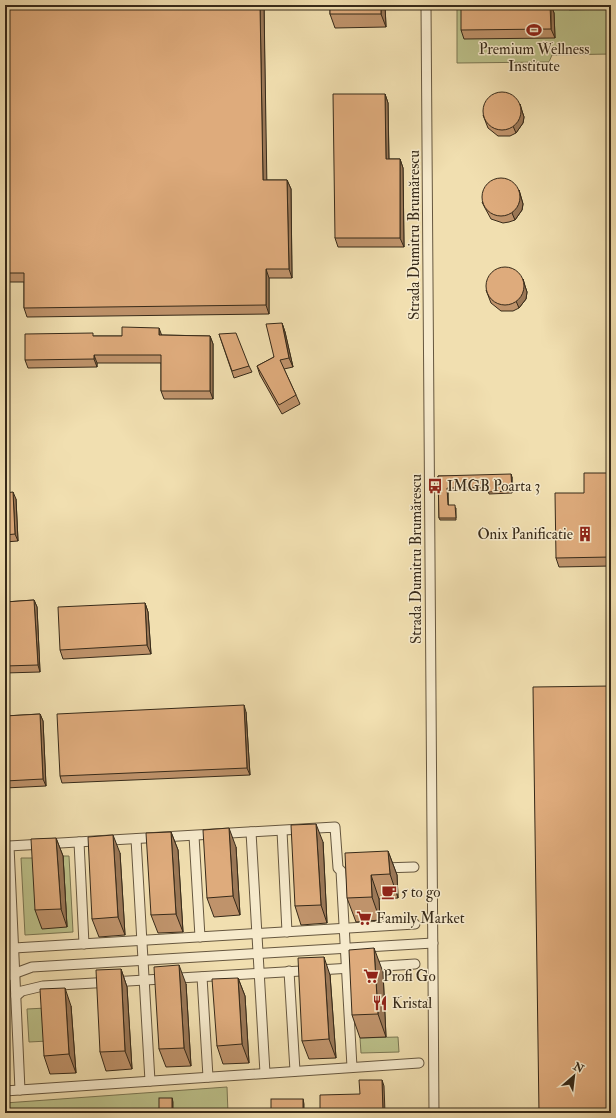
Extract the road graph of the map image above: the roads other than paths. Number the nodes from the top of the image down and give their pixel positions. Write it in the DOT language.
graph roads {
  1 [pos="426,5"];
  2 [pos="282,830"];
  3 [pos="251,832"];
  4 [pos="194,836"];
  5 [pos="136,839"];
  6 [pos="79,842"];
  7 [pos="414,867"];
  8 [pos="377,869"];
  9 [pos="8,878"];
  10 [pos="415,924"];
  11 [pos="344,928"];
  12 [pos="287,932"];
  13 [pos="257,933"];
  14 [pos="200,937"];
  15 [pos="142,940"];
  16 [pos="433,943"];
  17 [pos="84,944"];
  18 [pos="14,948"];
  19 [pos="345,948"];
  20 [pos="258,954"];
  21 [pos="143,960"];
  22 [pos="415,964"];
  23 [pos="346,968"];
  24 [pos="289,971"];
  25 [pos="15,973"];
  26 [pos="259,973"];
  27 [pos="202,976"];
  28 [pos="5,977"];
  29 [pos="144,980"];
  30 [pos="16,996"];
  31 [pos="419,1063"];
  32 [pos="352,1067"];
  33 [pos="295,1072"];
  34 [pos="265,1074"];
  35 [pos="208,1077"];
  36 [pos="150,1081"];
  37 [pos="20,1090"];
  38 [pos="5,1091"];
  39 [pos="434,1113"];
  1 -- 16 [label="street, Strada Dumitru Brumărescu"];
  2 -- 3 [label="street"];
  2 -- 11 [label="street"];
  2 -- 12 [label="street"];
  3 -- 4 [label="street"];
  3 -- 13 [label="street"];
  4 -- 5 [label="street"];
  4 -- 14 [label="street"];
  5 -- 6 [label="street"];
  5 -- 15 [label="street"];
  6 -- 9 [label="street"];
  6 -- 17 [label="street"];
  7 -- 8 [label="street"];
  9 -- 18 [label="street"];
  10 -- 11 [label="street"];
  11 -- 12 [label="street"];
  11 -- 19 [label="street"];
  12 -- 13 [label="street"];
  13 -- 14 [label="street"];
  13 -- 20 [label="street"];
  14 -- 15 [label="street"];
  15 -- 17 [label="street"];
  15 -- 21 [label="street"];
  16 -- 19 [label="street"];
  16 -- 39 [label="street, Strada Dumitru Brumărescu"];
  17 -- 18 [label="street"];
  18 -- 25 [label="street"];
  19 -- 20 [label="street"];
  19 -- 23 [label="street"];
  20 -- 21 [label="street"];
  20 -- 26 [label="street"];
  21 -- 25 [label="street"];
  21 -- 29 [label="street"];
  22 -- 23 [label="street"];
  23 -- 24 [label="street"];
  23 -- 32 [label="street"];
  24 -- 26 [label="street"];
  24 -- 33 [label="street"];
  25 -- 28 [label="street"];
  25 -- 30 [label="street"];
  26 -- 27 [label="street"];
  26 -- 34 [label="street"];
  27 -- 29 [label="street"];
  27 -- 35 [label="street"];
  29 -- 30 [label="street"];
  29 -- 36 [label="street"];
  30 -- 37 [label="street"];
  31 -- 32 [label="street"];
  32 -- 33 [label="street"];
  33 -- 34 [label="street"];
  34 -- 35 [label="street"];
  35 -- 36 [label="street"];
  36 -- 37 [label="street"];
  37 -- 38 [label="street"];
}
